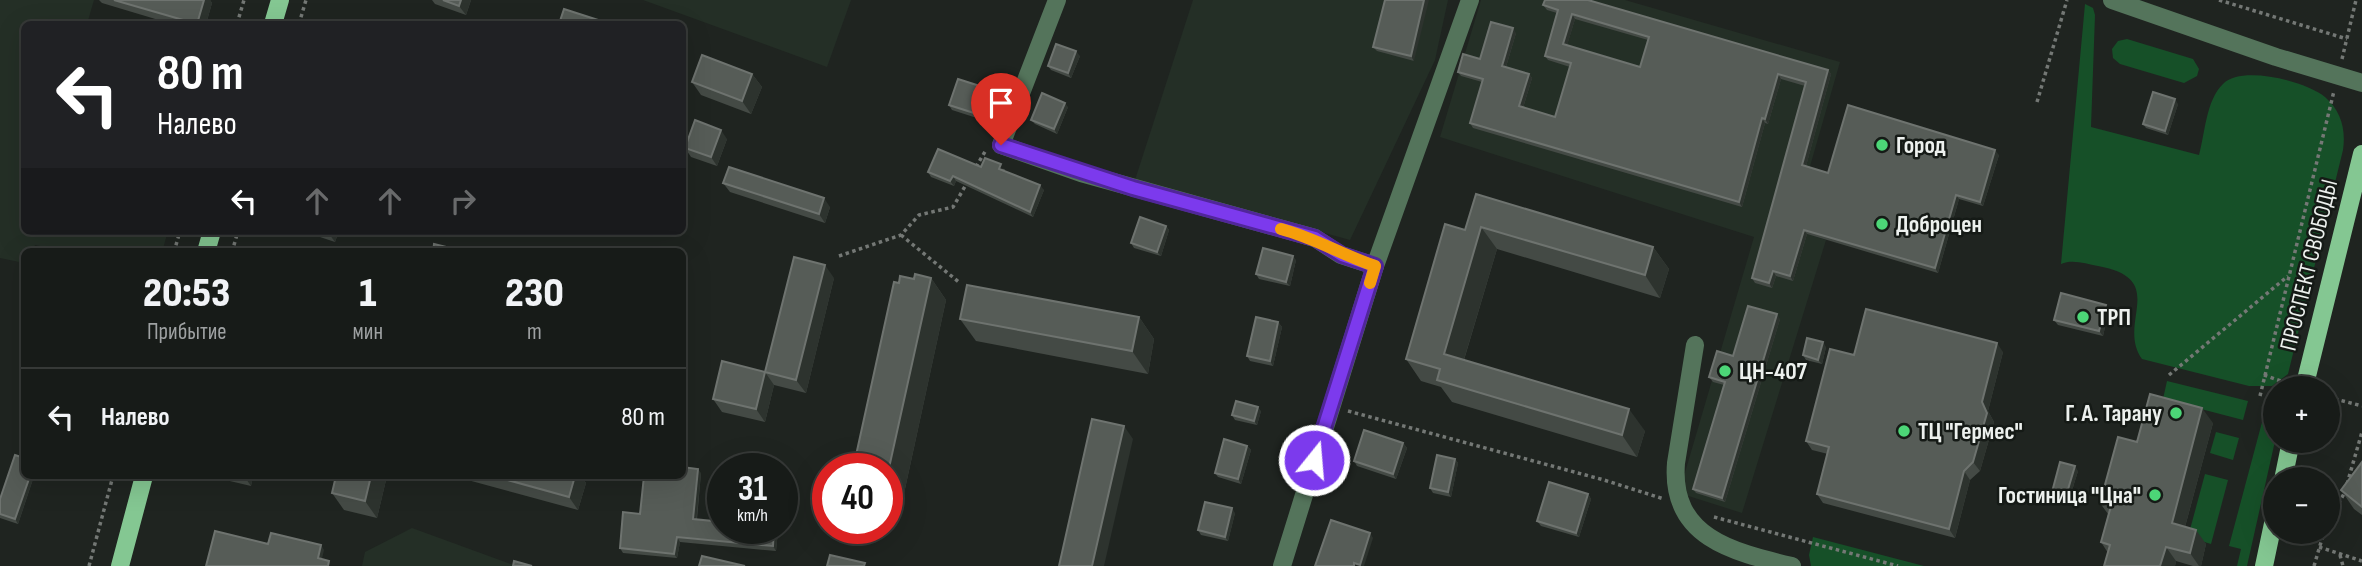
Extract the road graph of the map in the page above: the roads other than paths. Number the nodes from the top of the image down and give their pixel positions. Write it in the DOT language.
graph roads {
  1 [pos="281,0"];
  2 [pos="1057,0"];
  3 [pos="1470,0"];
  4 [pos="2112,0"];
  5 [pos="274,21"];
  6 [pos="2362,83"];
  7 [pos="2362,154"];
  8 [pos="1375,266"];
  9 [pos="1695,345"];
  10 [pos="2300,376"];
  11 [pos="143,479"];
  12 [pos="2269,544"];
  13 [pos="120,566"];
  14 [pos="1282,566"];
  15 [pos="1791,566"];
  16 [pos="2264,566"];
  1 -- 5 [label="main road"];
  2 -- 8 [label="street"];
  3 -- 8 [label="street"];
  4 -- 6 [label="street"];
  7 -- 10 [label="main road, ПРОСПЕКТ СВОБОДЫ"];
  8 -- 14 [label="street"];
  9 -- 15 [label="street"];
  11 -- 13 [label="main road"];
  12 -- 16 [label="main road"];
}
